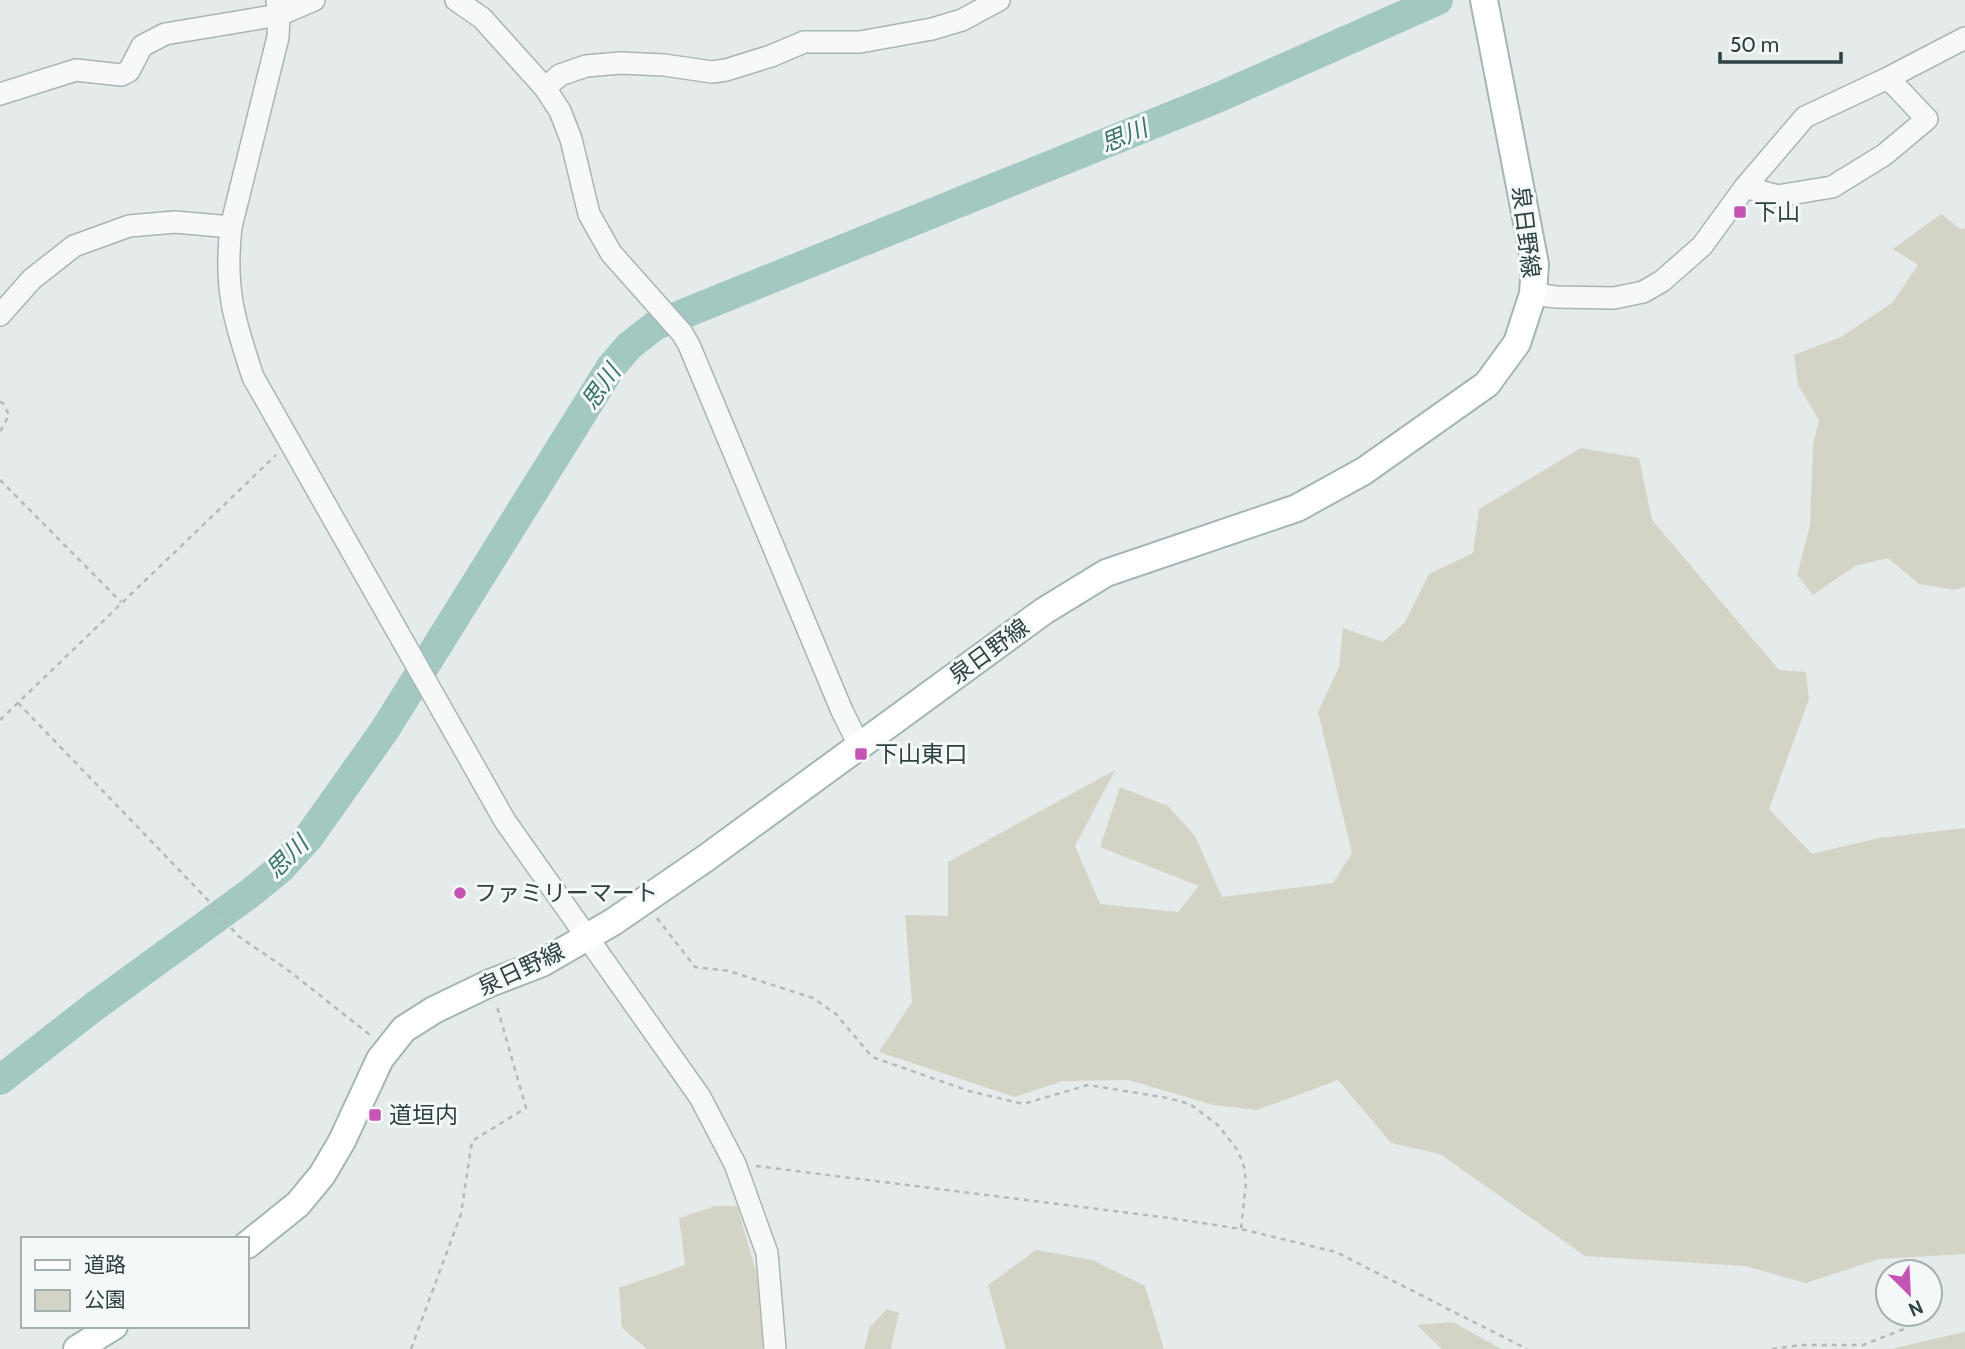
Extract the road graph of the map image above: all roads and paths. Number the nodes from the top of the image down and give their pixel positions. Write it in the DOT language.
graph roads {
  1 [pos="314,0"];
  2 [pos="456,0"];
  3 [pos="999,0"];
  4 [pos="1485,4"];
  5 [pos="278,8"];
  6 [pos="1965,38"];
  7 [pos="1888,78"];
  8 [pos="545,88"];
  9 [pos="0,94"];
  10 [pos="1745,187"];
  11 [pos="231,227"];
  12 [pos="1533,294"];
  13 [pos="0,315"];
  14 [pos="0,402"];
  15 [pos="0,432"];
  16 [pos="288,443"];
  17 [pos="0,480"];
  18 [pos="121,602"];
  19 [pos="18,703"];
  20 [pos="0,720"];
  21 [pos="859,745"];
  22 [pos="643,901"];
  23 [pos="587,938"];
  24 [pos="490,983"];
  25 [pos="388,1048"];
  26 [pos="735,1164"];
  27 [pos="1241,1229"];
  28 [pos="248,1244"];
  29 [pos="111,1328"];
  30 [pos="1904,1329"];
  31 [pos="77,1349"];
  32 [pos="411,1349"];
  33 [pos="775,1349"];
  34 [pos="1527,1349"];
  35 [pos="1772,1349"];
  1 -- 5 [label="street"];
  2 -- 8 [label="street"];
  3 -- 8 [label="street"];
  4 -- 12 [label="main road, 泉日野線"];
  5 -- 9 [label="street"];
  5 -- 11 [label="street"];
  6 -- 7 [label="street"];
  7 -- 10 [label="street"];
  7 -- 10 [label="street"];
  8 -- 21 [label="street"];
  10 -- 12 [label="street"];
  11 -- 13 [label="street"];
  11 -- 16 [label="street"];
  12 -- 21 [label="main road, 泉日野線"];
  14 -- 15 [label="path"];
  16 -- 18 [label="path"];
  16 -- 23 [label="street"];
  17 -- 18 [label="path"];
  18 -- 19 [label="path"];
  19 -- 20 [label="path"];
  19 -- 25 [label="path"];
  21 -- 22 [label="main road, 泉日野線"];
  22 -- 23 [label="main road, 泉日野線"];
  22 -- 27 [label="path"];
  23 -- 24 [label="main road, 泉日野線"];
  23 -- 26 [label="street"];
  24 -- 25 [label="main road, 泉日野線"];
  24 -- 32 [label="path"];
  25 -- 28 [label="main road, 泉日野線"];
  26 -- 27 [label="path"];
  26 -- 33 [label="street"];
  27 -- 34 [label="path"];
  29 -- 31 [label="main road"];
  30 -- 35 [label="path"];
}
